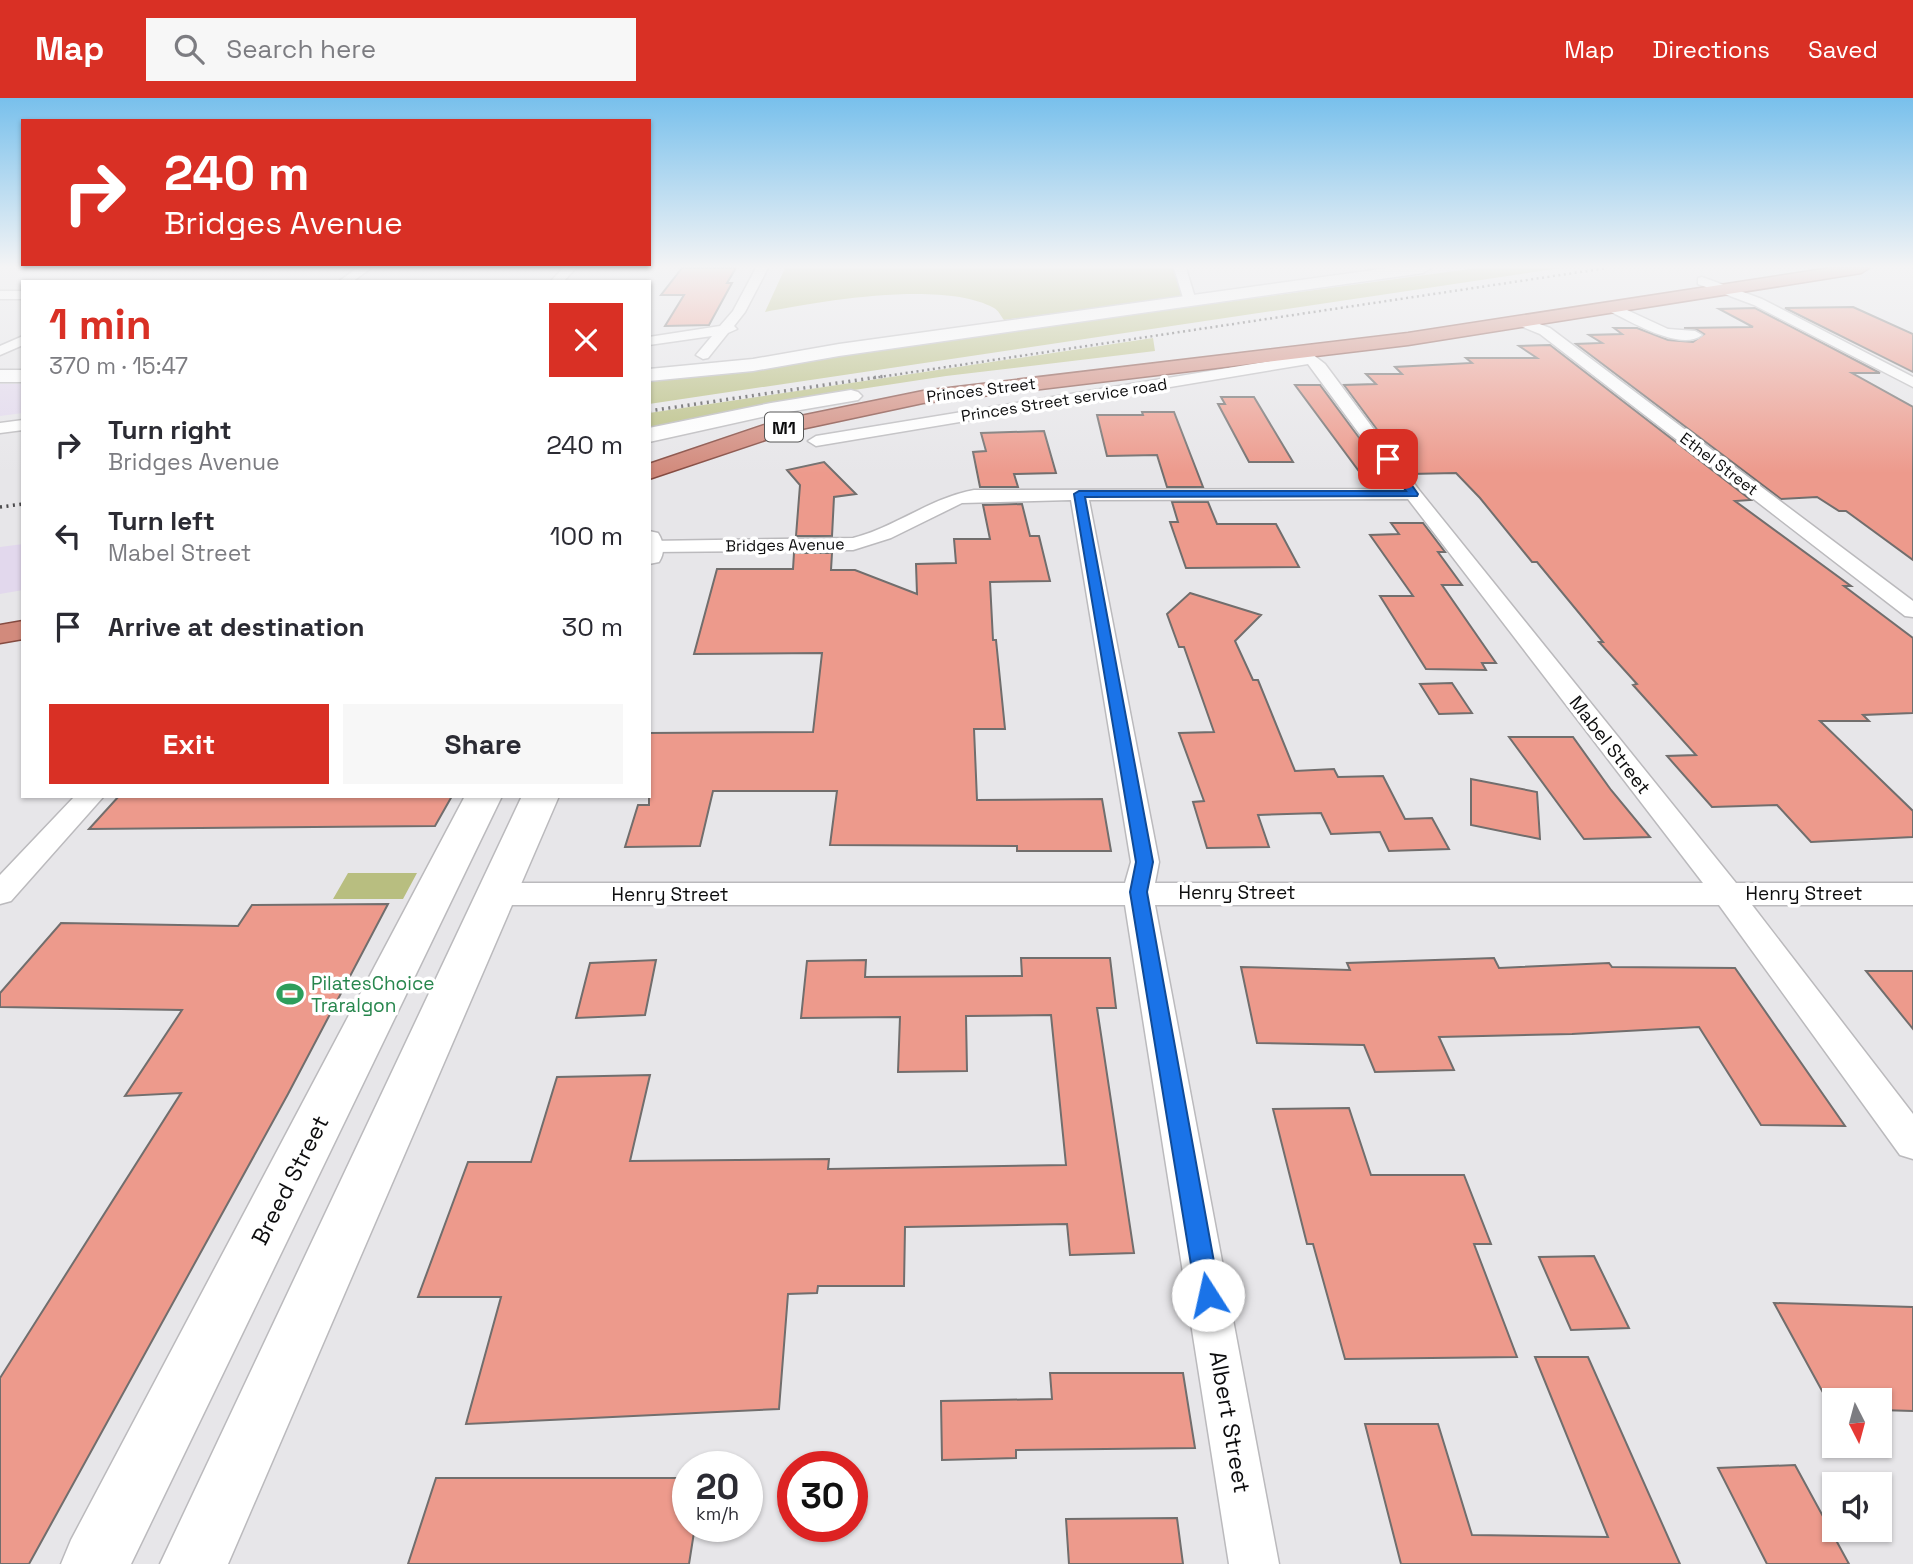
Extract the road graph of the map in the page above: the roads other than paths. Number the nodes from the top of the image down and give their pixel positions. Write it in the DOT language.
graph roads {
  1 [pos="727,336"];
  2 [pos="936,336"];
  3 [pos="1373,336"];
  4 [pos="1408,336"];
  5 [pos="1552,336"];
  6 [pos="1822,336"];
  7 [pos="21,341"];
  8 [pos="651,341"];
  9 [pos="722,346"];
  10 [pos="1300,350"];
  11 [pos="0,351"];
  12 [pos="651,354"];
  13 [pos="651,374"];
  14 [pos="0,376"];
  15 [pos="21,376"];
  16 [pos="1913,383"];
  17 [pos="851,396"];
  18 [pos="21,425"];
  19 [pos="0,428"];
  20 [pos="651,435"];
  21 [pos="816,441"];
  22 [pos="651,451"];
  23 [pos="651,471"];
  24 [pos="1079,494"];
  25 [pos="1413,494"];
  26 [pos="651,547"];
  27 [pos="21,606"];
  28 [pos="0,611"];
  29 [pos="21,611"];
  30 [pos="1913,611"];
  31 [pos="21,630"];
  32 [pos="0,634"];
  33 [pos="90,798"];
  34 [pos="483,798"];
  35 [pos="540,798"];
  36 [pos="1138,892"];
  37 [pos="0,893"];
  38 [pos="1727,893"];
  39 [pos="435,894"];
  40 [pos="497,894"];
  41 [pos="1913,894"];
  42 [pos="1913,1143"];
  43 [pos="95,1564"];
  44 [pos="194,1564"];
  45 [pos="1254,1564"];
  1 -- 9 [label="street"];
  2 -- 9 [label="main road"];
  3 -- 10 [label="highway, Princes Street / M1"];
  4 -- 10 [label="highway, Princes Street / M1"];
  5 -- 30 [label="street, Ethel Street"];
  6 -- 16 [label="street"];
  7 -- 11 [label="street"];
  8 -- 9 [label="street"];
  9 -- 12 [label="main road"];
  9 -- 13 [label="main road"];
  10 -- 17 [label="highway, Princes Street / M1"];
  10 -- 21 [label="street, Princes Street service road"];
  10 -- 23 [label="highway, Princes Street / M1"];
  10 -- 25 [label="street, Mabel Street"];
  14 -- 15 [label="main road"];
  17 -- 20 [label="main road"];
  17 -- 22 [label="highway, Princes Street / M1"];
  18 -- 19 [label="street"];
  24 -- 25 [label="street, Bridges Avenue"];
  24 -- 26 [label="street, Bridges Avenue"];
  24 -- 36 [label="street, Albert Street"];
  25 -- 38 [label="street, Mabel Street"];
  27 -- 28 [label="highway"];
  28 -- 29 [label="highway"];
  31 -- 32 [label="highway"];
  33 -- 37 [label="street"];
  34 -- 39 [label="main road, Breed Street"];
  35 -- 40 [label="main road"];
  36 -- 38 [label="street, Henry Street"];
  36 -- 40 [label="street, Henry Street"];
  36 -- 45 [label="street, Albert Street"];
  38 -- 41 [label="street, Henry Street"];
  38 -- 42 [label="street, Mabel Street"];
  39 -- 40 [label="main road, Henry Street"];
  39 -- 43 [label="main road, Breed Street"];
  40 -- 44 [label="main road"];
}
